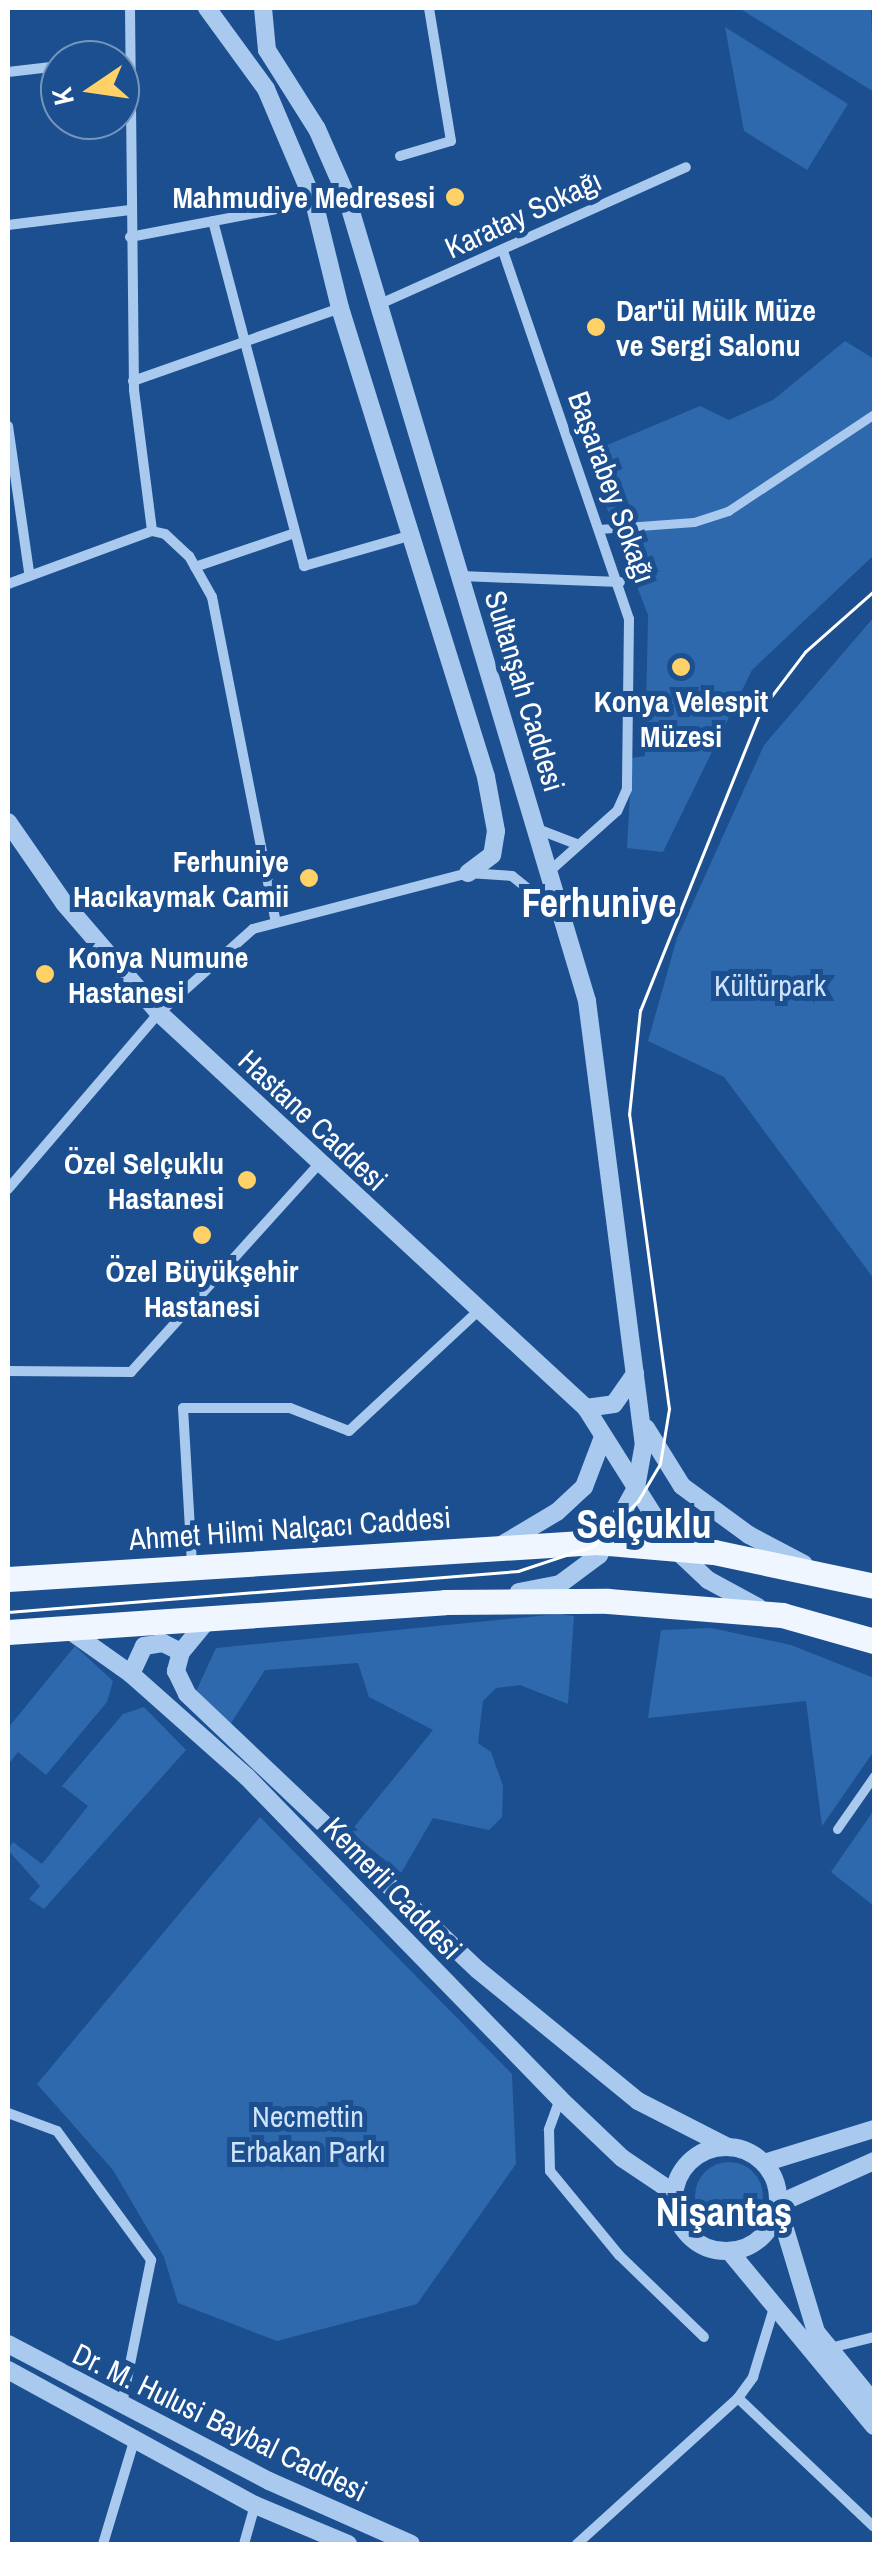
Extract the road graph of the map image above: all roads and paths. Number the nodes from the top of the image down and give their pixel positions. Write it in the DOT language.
graph roads {
  1 [pos="130,8"];
  2 [pos="208,8"];
  3 [pos="263,8"];
  4 [pos="429,8"];
  5 [pos="130,40"];
  6 [pos="40,68"];
  7 [pos="8,72"];
  8 [pos="130,140"];
  9 [pos="400,156"];
  10 [pos="686,167"];
  11 [pos="314,202"];
  12 [pos="130,210"];
  13 [pos="213,220"];
  14 [pos="8,225"];
  15 [pos="130,237"];
  16 [pos="504,254"];
  17 [pos="380,304"];
  18 [pos="340,308"];
  19 [pos="242,342"];
  20 [pos="134,381"];
  21 [pos="874,414"];
  22 [pos="8,426"];
  23 [pos="599,529"];
  24 [pos="152,530"];
  25 [pos="292,534"];
  26 [pos="413,535"];
  27 [pos="195,568"];
  28 [pos="28,572"];
  29 [pos="461,576"];
  30 [pos="620,582"];
  31 [pos="8,584"];
  32 [pos="8,822"];
  33 [pos="540,830"];
  34 [pos="576,844"];
  35 [pos="550,870"];
  36 [pos="468,873"];
  37 [pos="275,919"];
  38 [pos="566,920"];
  39 [pos="159,1012"];
  40 [pos="318,1164"];
  41 [pos="8,1189"];
  42 [pos="479,1310"];
  43 [pos="8,1371"];
  44 [pos="635,1374"];
  45 [pos="586,1408"];
  46 [pos="642,1418"];
  47 [pos="604,1437"];
  48 [pos="636,1488"];
  49 [pos="608,1542"];
  50 [pos="498,1546"];
  51 [pos="674,1548"];
  52 [pos="192,1568"];
  53 [pos="813,1569"];
  54 [pos="8,1579"];
  55 [pos="874,1586"];
  56 [pos="445,1602"];
  57 [pos="782,1615"];
  58 [pos="210,1617"];
  59 [pos="66,1628"];
  60 [pos="8,1632"];
  61 [pos="874,1641"];
  62 [pos="181,1652"];
  63 [pos="130,1674"];
  64 [pos="874,1776"];
  65 [pos="837,1829"];
  66 [pos="560,2099"];
  67 [pos="8,2113"];
  68 [pos="874,2129"];
  69 [pos="728,2147"];
  70 [pos="874,2161"];
  71 [pos="764,2164"];
  72 [pos="674,2193"];
  73 [pos="778,2204"];
  74 [pos="730,2252"];
  75 [pos="772,2311"];
  76 [pos="704,2336"];
  77 [pos="874,2336"];
  78 [pos="8,2344"];
  79 [pos="825,2349"];
  80 [pos="8,2370"];
  81 [pos="738,2398"];
  82 [pos="874,2403"];
  83 [pos="122,2405"];
  84 [pos="874,2426"];
  85 [pos="135,2438"];
  86 [pos="255,2505"];
  87 [pos="874,2527"];
  88 [pos="102,2544"];
  89 [pos="244,2544"];
  90 [pos="348,2544"];
  91 [pos="411,2544"];
  92 [pos="577,2544"];
  1 -- 5 [label="street"];
  2 -- 11 [label="street, Sultanşah Caddesi"];
  3 -- 17 [label="street, Sultanşah Caddesi"];
  4 -- 9 [label="street"];
  6 -- 7 [label="street"];
  8 -- 12 [label="street"];
  10 -- 16 [label="street, Karatay Sokağı"];
  11 -- 13 [label="street"];
  11 -- 18 [label="street, Sultanşah Caddesi"];
  12 -- 14 [label="street"];
  12 -- 15 [label="street"];
  13 -- 15 [label="street"];
  13 -- 19 [label="street"];
  15 -- 20 [label="street"];
  16 -- 17 [label="street, Karatay Sokağı"];
  16 -- 23 [label="street, Başarabey Sokağı"];
  17 -- 29 [label="street, Sultanşah Caddesi"];
  18 -- 19 [label="street"];
  18 -- 26 [label="street, Sultanşah Caddesi"];
  19 -- 20 [label="street"];
  19 -- 25 [label="street"];
  20 -- 24 [label="street"];
  21 -- 23 [label="street"];
  22 -- 28 [label="street"];
  23 -- 30 [label="street, Başarabey Sokağı"];
  24 -- 27 [label="street"];
  24 -- 28 [label="street"];
  25 -- 26 [label="street"];
  25 -- 27 [label="street"];
  26 -- 36 [label="street, Sultanşah Caddesi"];
  27 -- 37 [label="street"];
  28 -- 31 [label="street"];
  29 -- 30 [label="street"];
  29 -- 33 [label="street, Sultanşah Caddesi"];
  30 -- 34 [label="street, Başarabey Sokağı"];
  32 -- 39 [label="street, Hastane Caddesi"];
  33 -- 34 [label="street"];
  33 -- 35 [label="street, Sultanşah Caddesi"];
  34 -- 35 [label="street, Başarabey Sokağı"];
  35 -- 38 [label="street, Sultanşah Caddesi"];
  36 -- 37 [label="street"];
  36 -- 38 [label="street"];
  37 -- 39 [label="street"];
  38 -- 44 [label="street, Sultanşah Caddesi"];
  39 -- 40 [label="street, Hastane Caddesi"];
  39 -- 41 [label="street"];
  40 -- 42 [label="street, Hastane Caddesi"];
  40 -- 43 [label="street"];
  42 -- 45 [label="street, Hastane Caddesi"];
  42 -- 52 [label="street"];
  44 -- 45 [label="street"];
  44 -- 46 [label="street, Sultanşah Caddesi"];
  45 -- 47 [label="street, Hastane Caddesi"];
  46 -- 48 [label="street"];
  46 -- 53 [label="street"];
  47 -- 48 [label="street, Hastane Caddesi"];
  47 -- 50 [label="street"];
  48 -- 49 [label="street"];
  48 -- 51 [label="street, Hastane Caddesi"];
  49 -- 50 [label="main road, Ahmet Hilmi Nalçacı Caddesi"];
  49 -- 51 [label="main road, Ahmet Hilmi Nalçacı Caddesi"];
  49 -- 56 [label="street"];
  50 -- 52 [label="main road, Ahmet Hilmi Nalçacı Caddesi"];
  51 -- 53 [label="main road, Ahmet Hilmi Nalçacı Caddesi"];
  51 -- 57 [label="street, Hastane Caddesi"];
  52 -- 54 [label="main road, Ahmet Hilmi Nalçacı Caddesi"];
  53 -- 55 [label="main road, Ahmet Hilmi Nalçacı Caddesi"];
  56 -- 57 [label="main road"];
  56 -- 58 [label="main road"];
  57 -- 61 [label="main road"];
  58 -- 59 [label="main road"];
  58 -- 62 [label="street"];
  59 -- 60 [label="main road"];
  59 -- 63 [label="street, Kemerli Caddesi"];
  62 -- 63 [label="street"];
  62 -- 69 [label="street, Kemerli Caddesi"];
  63 -- 66 [label="street, Kemerli Caddesi"];
  64 -- 65 [label="street"];
  66 -- 72 [label="street, Kemerli Caddesi"];
  66 -- 76 [label="street"];
  67 -- 83 [label="street"];
  68 -- 71 [label="street"];
  69 -- 71 [label="street"];
  69 -- 72 [label="street"];
  70 -- 73 [label="street"];
  71 -- 73 [label="street"];
  72 -- 74 [label="street"];
  73 -- 74 [label="street"];
  73 -- 79 [label="street"];
  74 -- 75 [label="street"];
  75 -- 81 [label="street"];
  75 -- 84 [label="street"];
  77 -- 79 [label="street"];
  78 -- 83 [label="street, Dr. M. Hulusi Baybal Caddesi"];
  79 -- 82 [label="street"];
  80 -- 85 [label="street, Dr. M. Hulusi Baybal Caddesi"];
  81 -- 87 [label="street"];
  81 -- 92 [label="street"];
  83 -- 91 [label="street, Dr. M. Hulusi Baybal Caddesi"];
  85 -- 86 [label="street, Dr. M. Hulusi Baybal Caddesi"];
  85 -- 88 [label="street"];
  86 -- 89 [label="street"];
  86 -- 90 [label="street, Dr. M. Hulusi Baybal Caddesi"];
}
